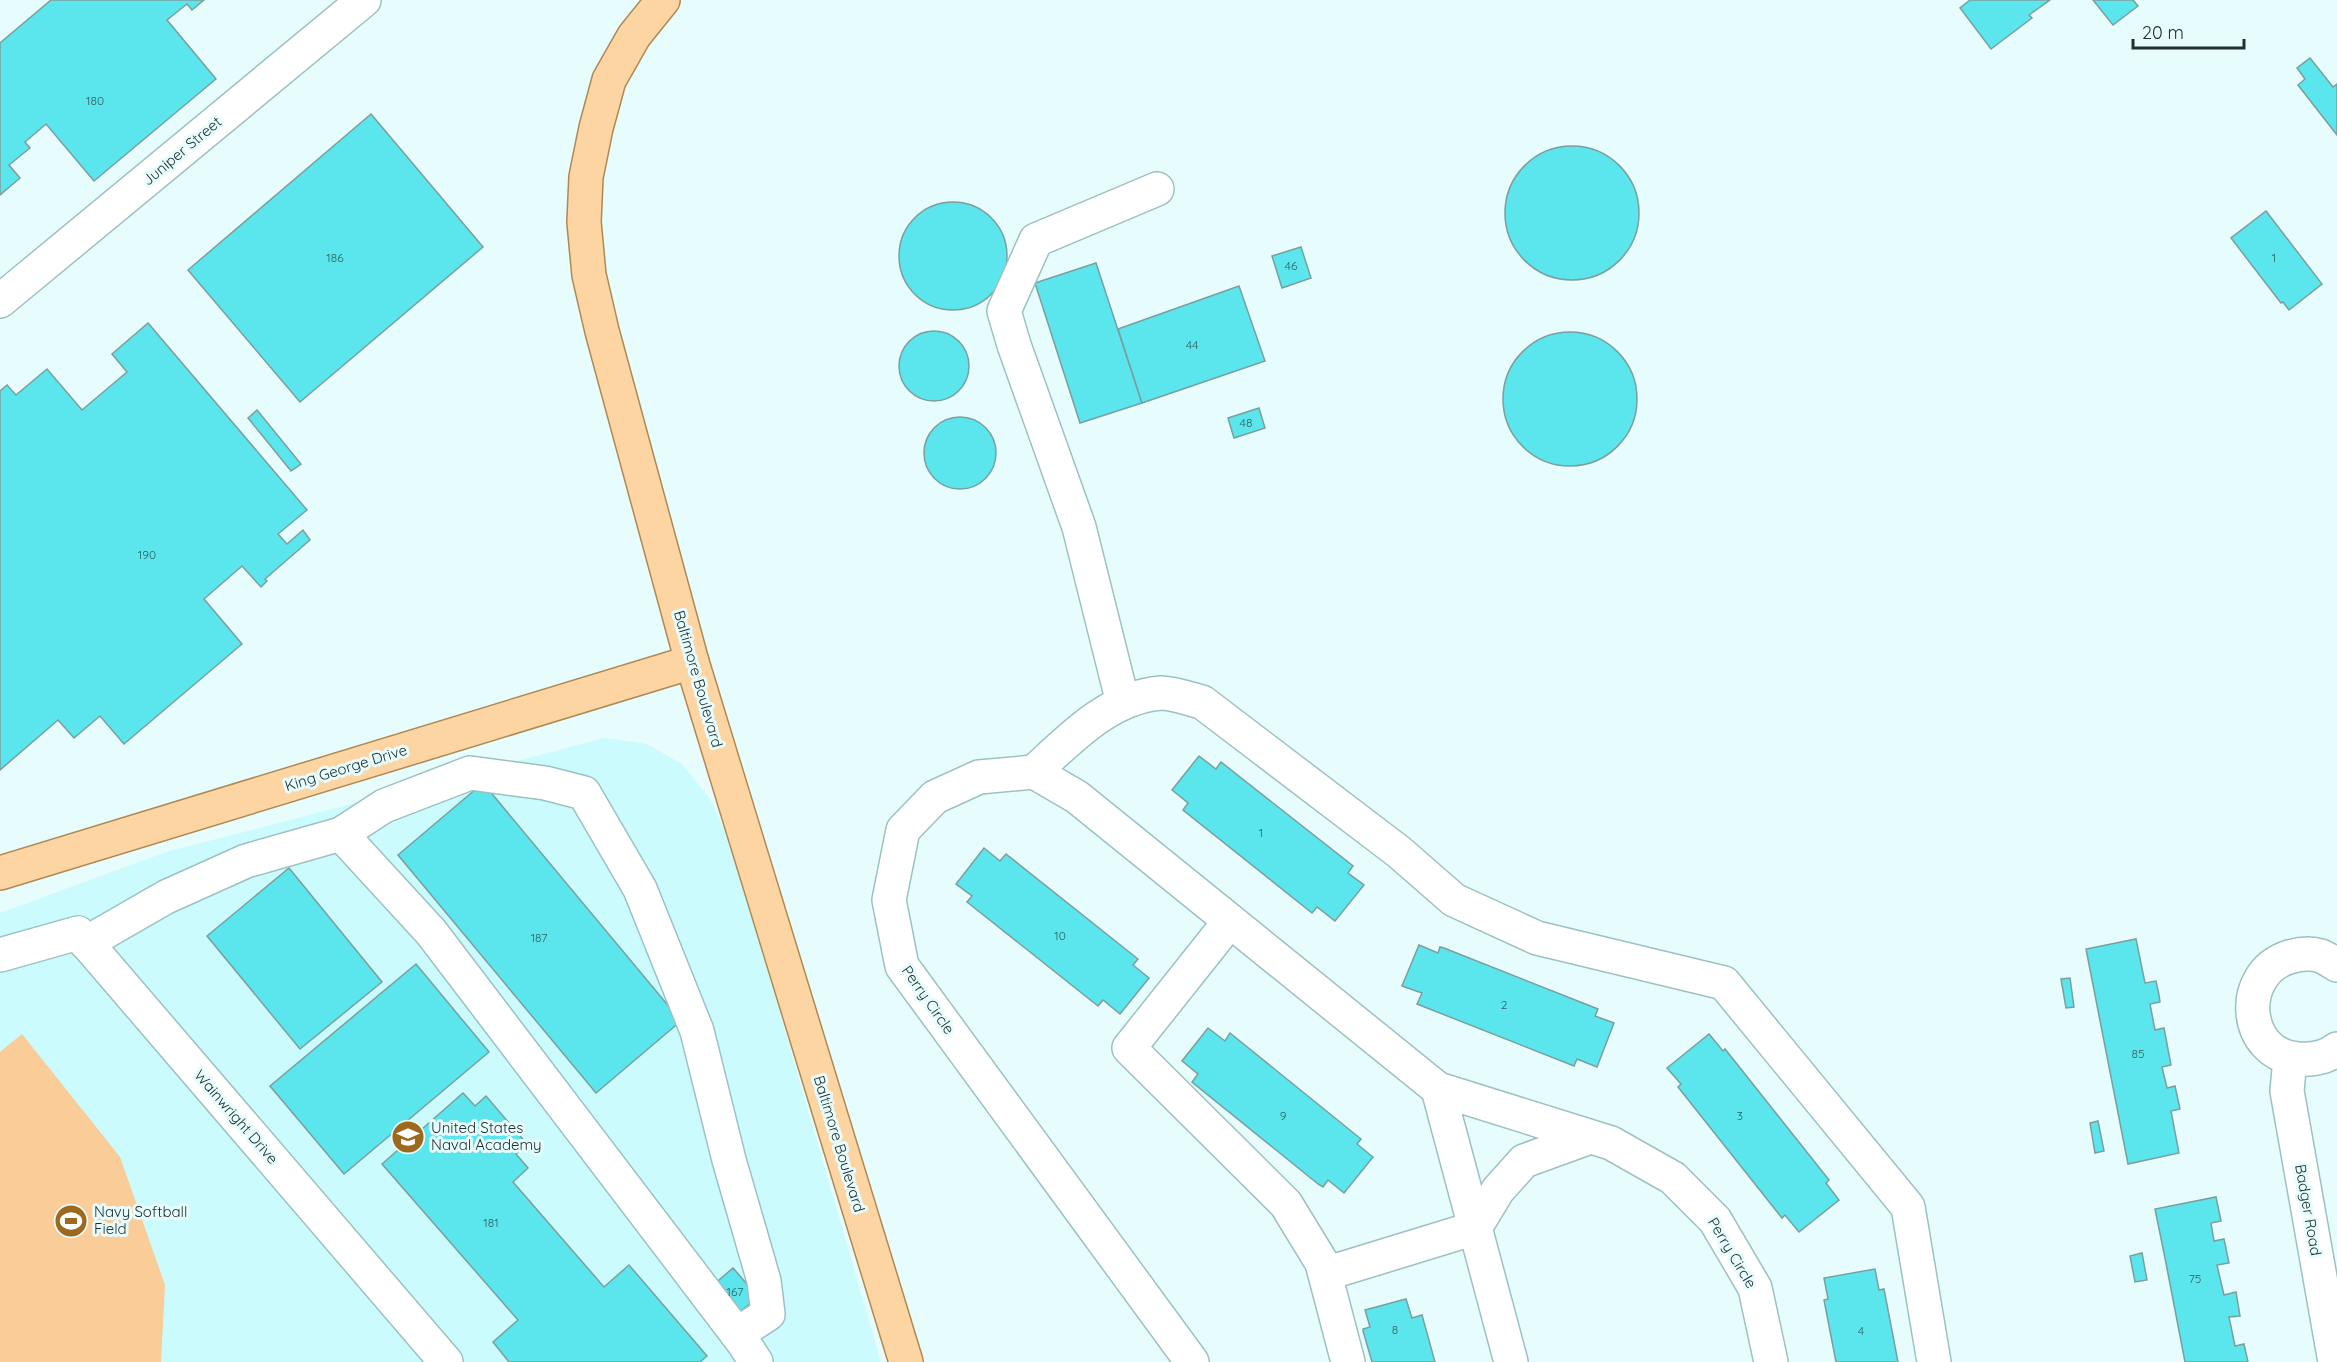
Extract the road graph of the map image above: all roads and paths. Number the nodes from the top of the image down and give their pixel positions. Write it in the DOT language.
graph roads {
  1 [pos="364,0"];
  2 [pos="663,0"];
  3 [pos="1156,189"];
  4 [pos="0,302"];
  5 [pos="692,662"];
  6 [pos="1122,703"];
  7 [pos="1034,772"];
  8 [pos="341,834"];
  9 [pos="0,873"];
  10 [pos="1230,921"];
  11 [pos="86,943"];
  12 [pos="0,955"];
  13 [pos="2337,964"];
  14 [pos="2336,1050"];
  15 [pos="2290,1059"];
  16 [pos="1438,1089"];
  17 [pos="1590,1137"];
  18 [pos="1475,1228"];
  19 [pos="1325,1274"];
  20 [pos="737,1334"];
  21 [pos="446,1362"];
  22 [pos="756,1362"];
  23 [pos="906,1362"];
  24 [pos="1192,1362"];
  25 [pos="1348,1362"];
  26 [pos="1512,1362"];
  27 [pos="1771,1362"];
  28 [pos="1934,1362"];
  29 [pos="2335,1362"];
  1 -- 4 [label="street, Juniper Street"];
  2 -- 5 [label="main road, Baltimore Boulevard"];
  3 -- 6 [label="street"];
  5 -- 9 [label="main road, King George Drive"];
  5 -- 23 [label="main road, Baltimore Boulevard"];
  6 -- 7 [label="street"];
  6 -- 28 [label="street"];
  7 -- 10 [label="street, Perry Circle"];
  7 -- 24 [label="street, Perry Circle"];
  8 -- 11 [label="street"];
  8 -- 20 [label="street"];
  8 -- 20 [label="street"];
  10 -- 16 [label="street, Perry Circle"];
  10 -- 19 [label="street"];
  11 -- 12 [label="street"];
  11 -- 21 [label="street, Wainwright Drive"];
  13 -- 15 [label="street"];
  14 -- 15 [label="street"];
  15 -- 29 [label="street, Badger Road"];
  16 -- 17 [label="street, Perry Circle"];
  16 -- 18 [label="street"];
  17 -- 18 [label="street"];
  17 -- 27 [label="street, Perry Circle"];
  18 -- 19 [label="street"];
  18 -- 26 [label="street"];
  19 -- 25 [label="street"];
  20 -- 22 [label="street"];
}
